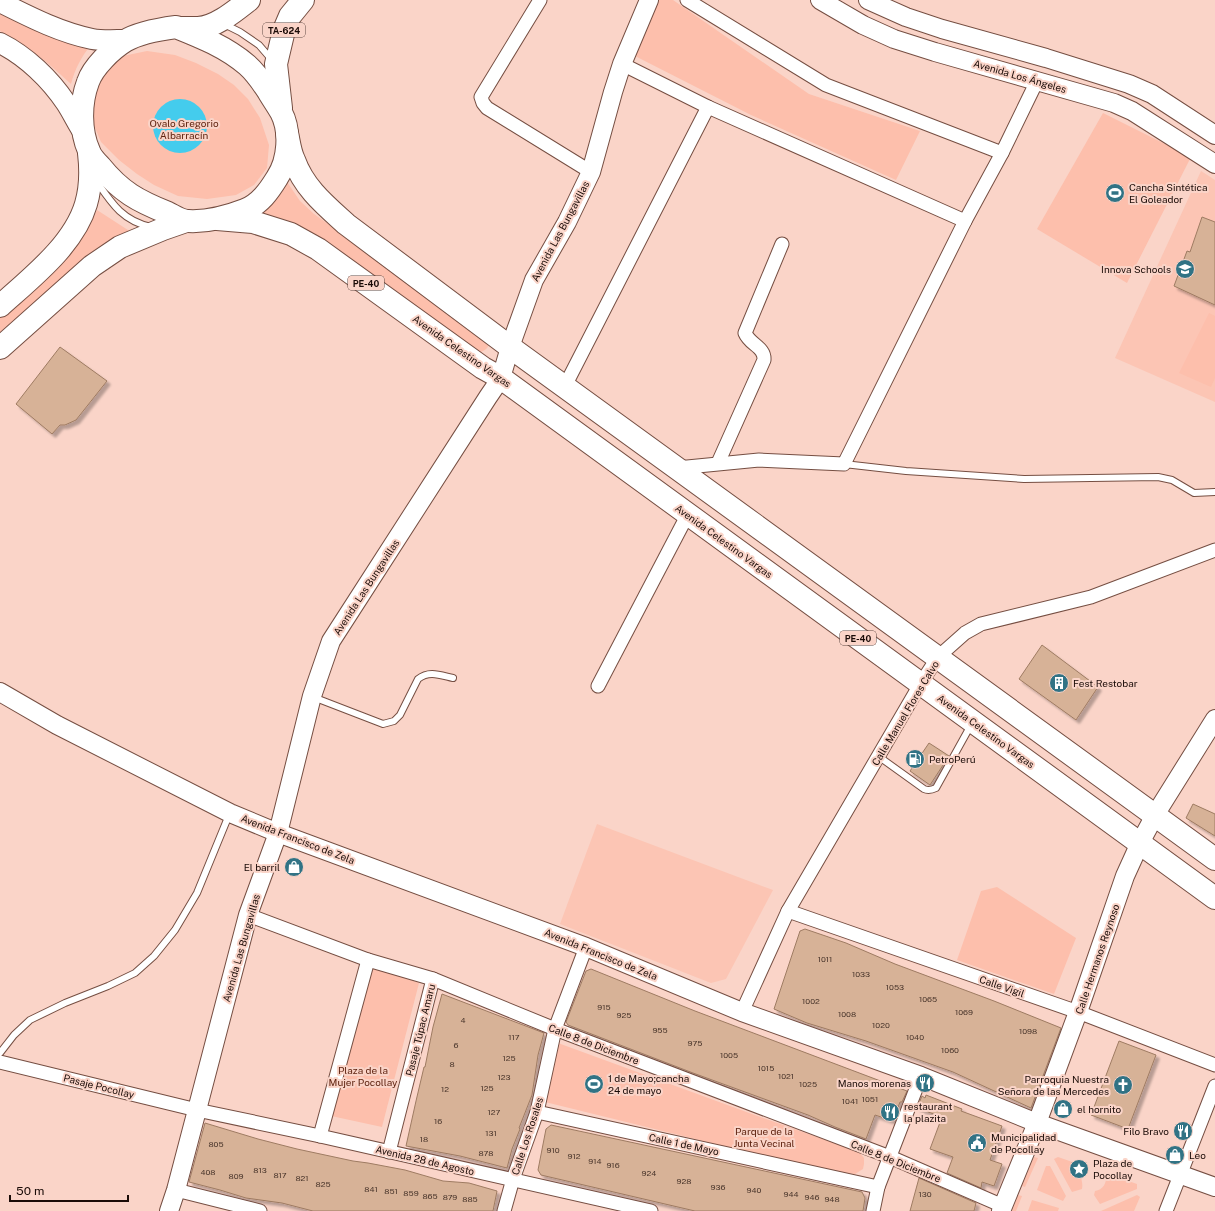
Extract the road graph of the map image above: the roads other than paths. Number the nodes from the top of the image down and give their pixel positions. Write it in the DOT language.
graph roads {
  1 [pos="249,0"];
  2 [pos="303,0"];
  3 [pos="540,0"];
  4 [pos="649,0"];
  5 [pos="687,0"];
  6 [pos="820,0"];
  7 [pos="868,0"];
  8 [pos="0,2"];
  9 [pos="219,22"];
  10 [pos="176,28"];
  11 [pos="126,40"];
  12 [pos="0,43"];
  13 [pos="276,64"];
  14 [pos="622,64"];
  15 [pos="1107,77"];
  16 [pos="1037,81"];
  17 [pos="1100,99"];
  18 [pos="708,107"];
  19 [pos="284,123"];
  20 [pos="1215,135"];
  21 [pos="86,142"];
  22 [pos="1002,153"];
  23 [pos="1215,164"];
  24 [pos="591,172"];
  25 [pos="91,174"];
  26 [pos="217,219"];
  27 [pos="965,220"];
  28 [pos="186,221"];
  29 [pos="163,229"];
  30 [pos="782,244"];
  31 [pos="0,306"];
  32 [pos="510,347"];
  33 [pos="0,348"];
  34 [pos="501,378"];
  35 [pos="565,386"];
  36 [pos="646,445"];
  37 [pos="718,463"];
  38 [pos="844,464"];
  39 [pos="677,468"];
  40 [pos="629,471"];
  41 [pos="1215,492"];
  42 [pos="688,514"];
  43 [pos="1215,550"];
  44 [pos="938,657"];
  45 [pos="453,678"];
  46 [pos="921,683"];
  47 [pos="598,686"];
  48 [pos="0,692"];
  49 [pos="312,696"];
  50 [pos="1215,719"];
  51 [pos="973,722"];
  52 [pos="878,756"];
  53 [pos="230,813"];
  54 [pos="1155,815"];
  55 [pos="278,833"];
  56 [pos="1140,843"];
  57 [pos="1215,859"];
  58 [pos="1215,898"];
  59 [pos="788,911"];
  60 [pos="248,915"];
  61 [pos="586,947"];
  62 [pos="368,960"];
  63 [pos="433,979"];
  64 [pos="742,1012"];
  65 [pos="1078,1012"];
  66 [pos="555,1029"];
  67 [pos="0,1053"];
  68 [pos="0,1062"];
  69 [pos="1215,1065"];
  70 [pos="921,1076"];
  71 [pos="1215,1086"];
  72 [pos="197,1110"];
  73 [pos="537,1112"];
  74 [pos="1037,1123"];
  75 [pos="320,1136"];
  76 [pos="389,1152"];
  77 [pos="890,1157"];
  78 [pos="1180,1174"];
  79 [pos="513,1179"];
  80 [pos="878,1187"];
  81 [pos="1215,1187"];
  82 [pos="176,1190"];
  83 [pos="1002,1208"];
  84 [pos="169,1211"];
  85 [pos="260,1211"];
  86 [pos="504,1211"];
  87 [pos="651,1211"];
  88 [pos="873,1211"];
  89 [pos="1166,1211"];
  1 -- 9 [label="highway"];
  2 -- 13 [label="highway, TA-624"];
  3 -- 24 [label="street"];
  4 -- 14 [label="street, Avenida Las Bungavillas"];
  5 -- 22 [label="street"];
  6 -- 16 [label="street, Avenida Los Ángeles"];
  7 -- 15 [label="street"];
  8 -- 11 [label="main road"];
  9 -- 10 [label="highway"];
  9 -- 13 [label="lane"];
  10 -- 11 [label="highway"];
  10 -- 19 [label="highway"];
  11 -- 21 [label="highway"];
  12 -- 21 [label="main road"];
  13 -- 19 [label="highway, TA-624"];
  14 -- 18 [label="street"];
  14 -- 24 [label="street, Avenida Las Bungavillas"];
  15 -- 17 [label="street"];
  15 -- 20 [label="street"];
  16 -- 17 [label="street, Avenida Los Ángeles"];
  16 -- 22 [label="street"];
  17 -- 23 [label="street, Avenida Los Ángeles"];
  18 -- 27 [label="street"];
  18 -- 35 [label="street"];
  19 -- 26 [label="highway"];
  19 -- 32 [label="highway, PE-40"];
  21 -- 25 [label="highway"];
  21 -- 28 [label="highway"];
  22 -- 27 [label="street"];
  24 -- 32 [label="street, Avenida Las Bungavillas"];
  25 -- 29 [label="lane"];
  25 -- 31 [label="highway"];
  26 -- 28 [label="highway"];
  26 -- 34 [label="highway, Avenida Celestino Vargas / PE-40"];
  27 -- 38 [label="street"];
  28 -- 29 [label="highway"];
  29 -- 33 [label="highway"];
  30 -- 37 [label="street"];
  32 -- 34 [label="street, Avenida Las Bungavillas"];
  32 -- 35 [label="highway, PE-40"];
  34 -- 40 [label="highway, Avenida Celestino Vargas / PE-40"];
  34 -- 49 [label="street, Avenida Las Bungavillas"];
  35 -- 36 [label="highway, PE-40"];
  36 -- 39 [label="highway, PE-40"];
  36 -- 40 [label="highway"];
  37 -- 38 [label="street"];
  37 -- 39 [label="street"];
  38 -- 41 [label="lane"];
  39 -- 44 [label="highway, PE-40"];
  40 -- 42 [label="highway, Avenida Celestino Vargas / PE-40"];
  42 -- 46 [label="highway, Avenida Celestino Vargas / PE-40"];
  42 -- 47 [label="street"];
  43 -- 44 [label="street, Calle Manuel Flores Calvo"];
  44 -- 46 [label="street, Calle Manuel Flores Calvo"];
  44 -- 54 [label="highway, PE-40"];
  45 -- 49 [label="lane"];
  46 -- 51 [label="highway, Avenida Celestino Vargas / PE-40"];
  46 -- 52 [label="street, Calle Manuel Flores Calvo"];
  48 -- 53 [label="street, Avenida Francisco de Zela"];
  49 -- 55 [label="street, Avenida Las Bungavillas"];
  50 -- 54 [label="street, Calle Hermanos Reynoso"];
  51 -- 52 [label="lane"];
  51 -- 56 [label="highway, Avenida Celestino Vargas / PE-40"];
  52 -- 59 [label="street, Calle Manuel Flores Calvo"];
  53 -- 55 [label="street, Avenida Francisco de Zela"];
  53 -- 67 [label="lane"];
  54 -- 56 [label="street, Calle Hermanos Reynoso"];
  54 -- 57 [label="highway, PE-40"];
  55 -- 60 [label="street, Avenida Las Bungavillas"];
  55 -- 61 [label="street, Avenida Francisco de Zela"];
  56 -- 58 [label="highway, Avenida Celestino Vargas / PE-40"];
  56 -- 65 [label="street, Calle Hermanos Reynoso"];
  59 -- 64 [label="street, Calle Manuel Flores Calvo"];
  59 -- 65 [label="street, Calle Vigil"];
  60 -- 62 [label="street, Calle 8 de Diciembre"];
  60 -- 72 [label="street, Avenida Las Bungavillas"];
  61 -- 64 [label="street, Avenida Francisco de Zela"];
  61 -- 66 [label="street, Calle Los Rosales"];
  62 -- 63 [label="street, Calle 8 de Diciembre"];
  62 -- 75 [label="street"];
  63 -- 66 [label="street, Calle 8 de Diciembre"];
  63 -- 76 [label="street, Pasaje Túpac Amaru"];
  64 -- 70 [label="street, Avenida Francisco de Zela"];
  65 -- 69 [label="street, Calle Vigil"];
  65 -- 74 [label="street, Calle Hermanos Reynoso"];
  66 -- 73 [label="street, Calle Los Rosales"];
  66 -- 77 [label="street, Calle 8 de Diciembre"];
  68 -- 72 [label="street, Pasaje Pocollay"];
  70 -- 74 [label="street, Avenida Francisco de Zela"];
  70 -- 77 [label="street"];
  71 -- 78 [label="street"];
  72 -- 75 [label="street, Avenida 28 de Agosto"];
  72 -- 82 [label="street, Avenida Las Bungavillas"];
  73 -- 79 [label="street, Calle Los Rosales"];
  73 -- 80 [label="street, Calle 1 de Mayo"];
  74 -- 78 [label="street, Avenida Francisco de Zela"];
  74 -- 83 [label="street, Calle Hermanos Reynoso"];
  75 -- 76 [label="street, Avenida 28 de Agosto"];
  76 -- 79 [label="street, Avenida 28 de Agosto"];
  77 -- 80 [label="street"];
  77 -- 83 [label="street, Calle 8 de Diciembre"];
  78 -- 81 [label="street, Avenida Francisco de Zela"];
  78 -- 89 [label="street"];
  79 -- 86 [label="street, Calle Los Rosales"];
  79 -- 87 [label="street, Avenida 28 de Agosto"];
  80 -- 88 [label="street"];
  82 -- 84 [label="street, Avenida Las Bungavillas"];
  82 -- 85 [label="street"];
}
